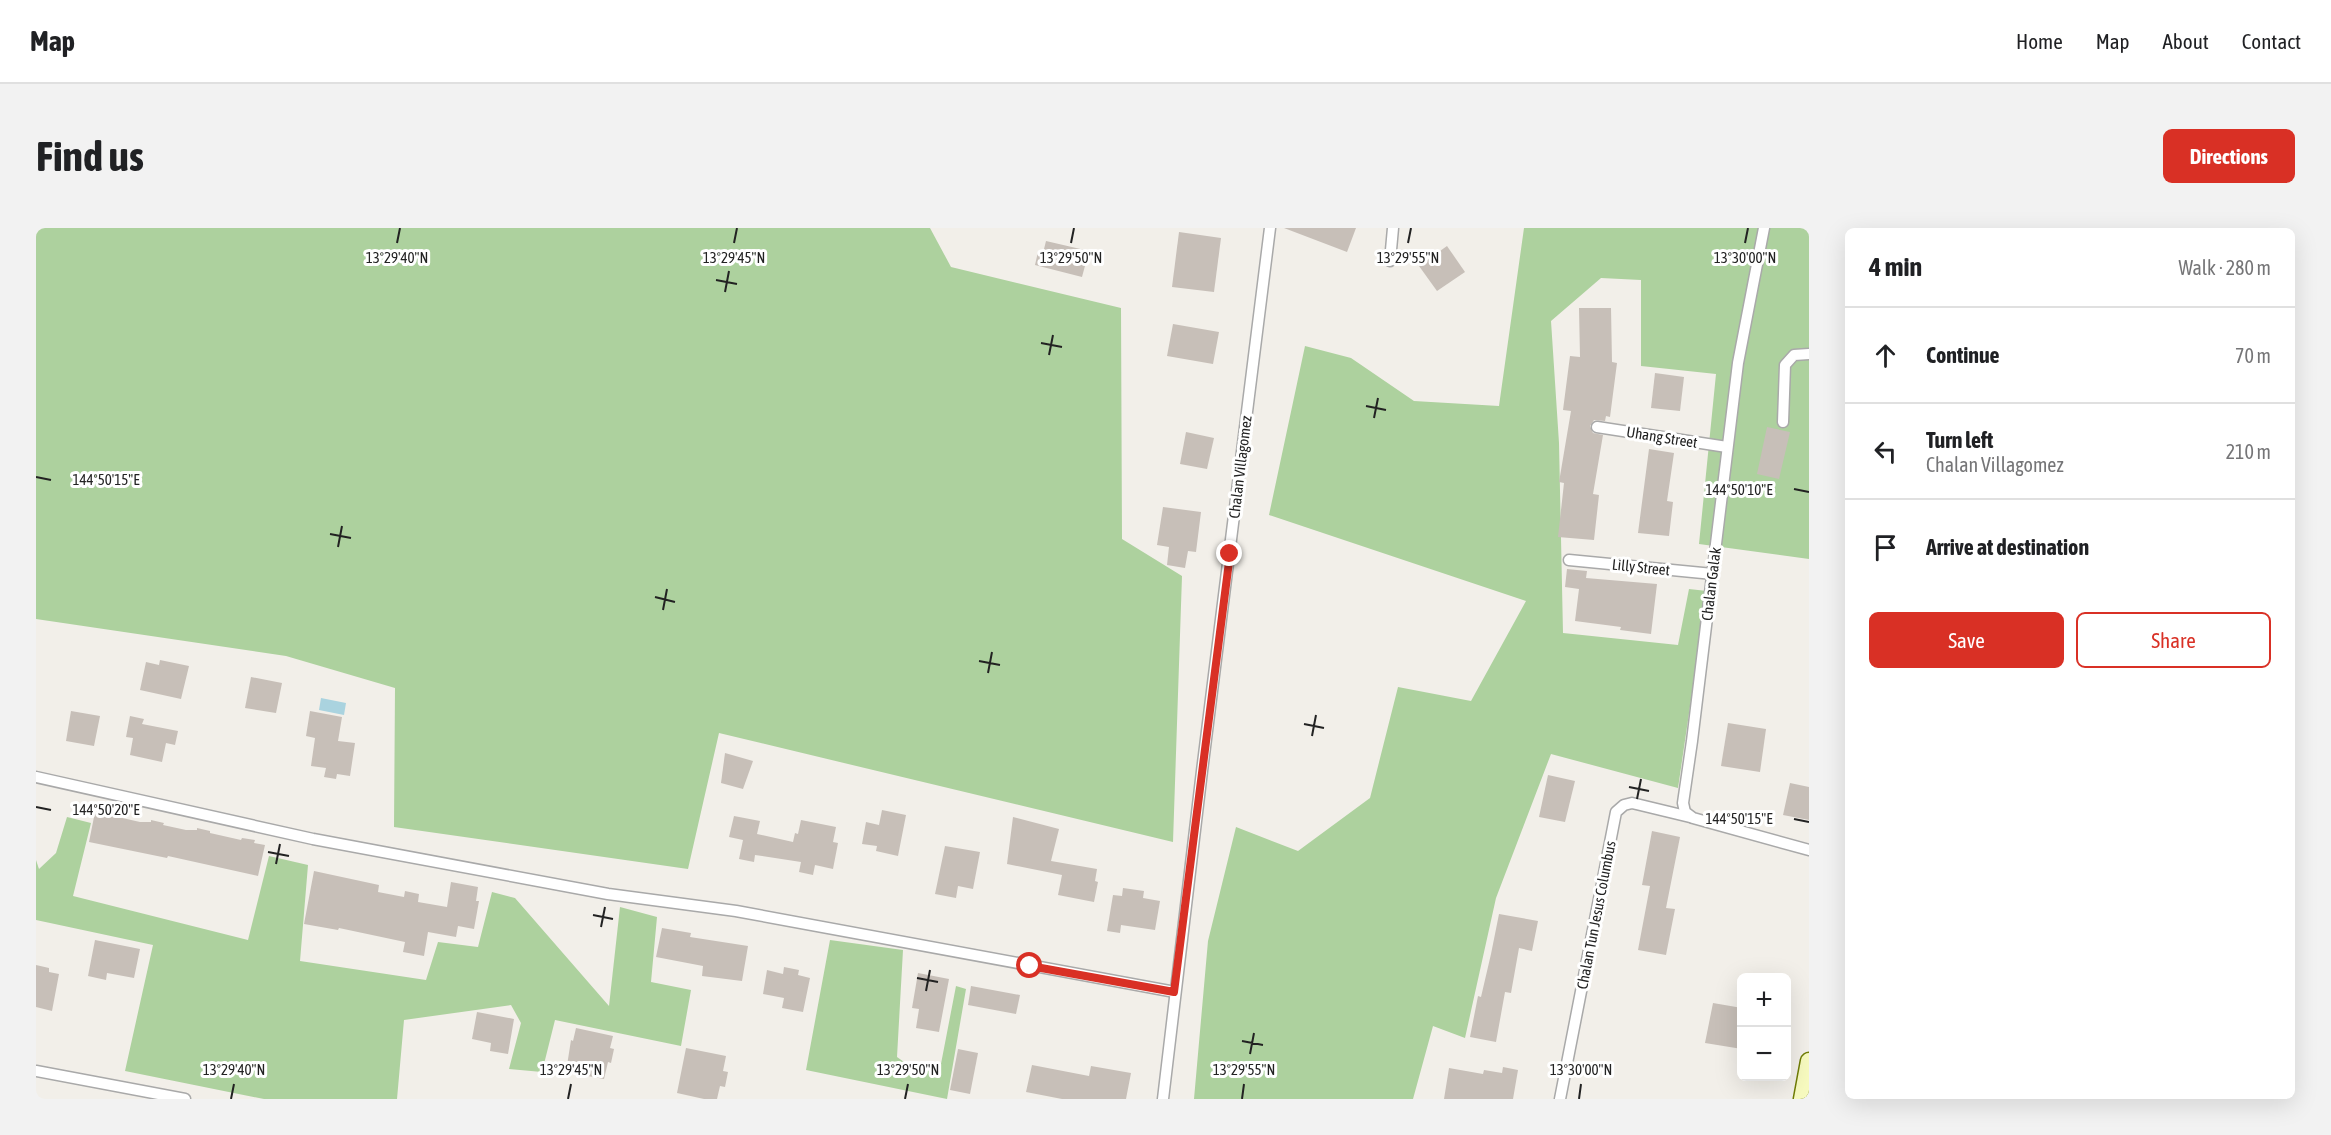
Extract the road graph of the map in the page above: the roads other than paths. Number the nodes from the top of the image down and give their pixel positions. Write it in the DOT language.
graph roads {
  1 [pos="1270,228"];
  2 [pos="1393,228"];
  3 [pos="1764,228"];
  4 [pos="1390,261"];
  5 [pos="1809,354"];
  6 [pos="1784,422"];
  7 [pos="1597,427"];
  8 [pos="1727,447"];
  9 [pos="1569,560"];
  10 [pos="1713,574"];
  11 [pos="36,777"];
  12 [pos="1693,818"];
  13 [pos="1809,849"];
  14 [pos="1174,992"];
  15 [pos="1809,1061"];
  16 [pos="36,1071"];
  17 [pos="185,1099"];
  18 [pos="1163,1099"];
  19 [pos="1560,1099"];
  20 [pos="1802,1099"];
  1 -- 14 [label="street, Chalan Villagomez"];
  2 -- 4 [label="street"];
  3 -- 8 [label="street, Chalan Galak"];
  5 -- 6 [label="street"];
  7 -- 8 [label="street, Uhang Street"];
  8 -- 10 [label="street, Chalan Galak"];
  9 -- 10 [label="street, Lilly Street"];
  10 -- 12 [label="street, Chalan Galak"];
  11 -- 14 [label="street"];
  12 -- 13 [label="street"];
  12 -- 19 [label="street, Chalan Tun Jesus Columbus"];
  14 -- 18 [label="street, Chalan Villagomez"];
  15 -- 20 [label="main road"];
  16 -- 17 [label="street"];
}
